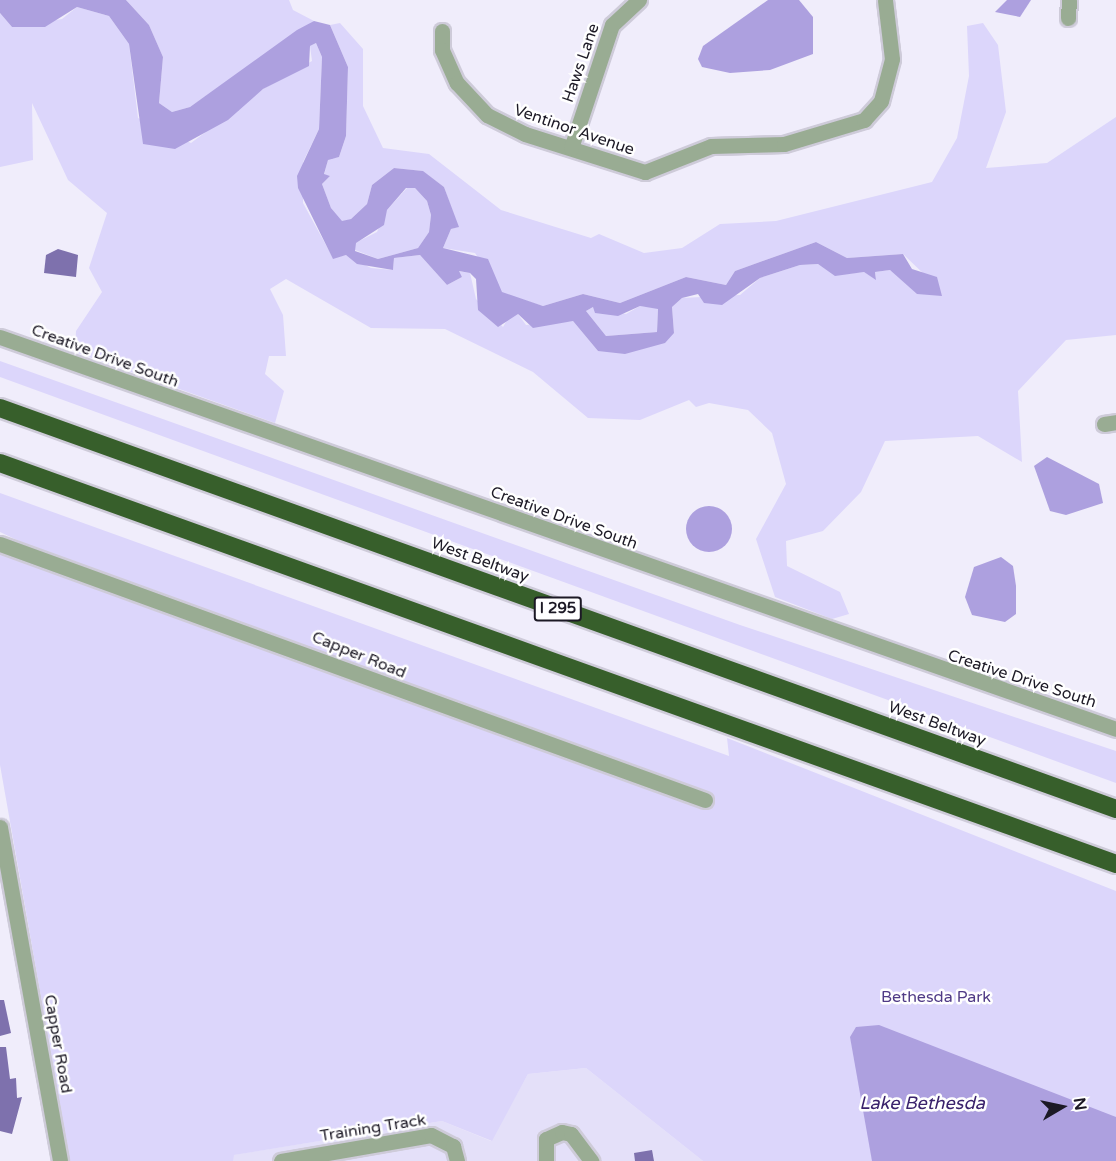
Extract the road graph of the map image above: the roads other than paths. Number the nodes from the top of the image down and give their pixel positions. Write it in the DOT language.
graph roads {
  1 [pos="639,0"];
  2 [pos="885,0"];
  3 [pos="1069,0"];
  4 [pos="1068,18"];
  5 [pos="442,31"];
  6 [pos="571,148"];
  7 [pos="0,337"];
  8 [pos="0,408"];
  9 [pos="0,463"];
  10 [pos="0,544"];
  11 [pos="1116,729"];
  12 [pos="705,800"];
  13 [pos="1116,809"];
  14 [pos="0,828"];
  15 [pos="1116,864"];
  16 [pos="589,1160"];
  17 [pos="60,1161"];
  18 [pos="280,1161"];
  19 [pos="457,1161"];
  20 [pos="546,1161"];
  1 -- 6 [label="street, Haws Lane"];
  2 -- 6 [label="street, Ventinor Avenue"];
  3 -- 4 [label="street"];
  5 -- 6 [label="street, Ventinor Avenue"];
  7 -- 11 [label="street, Creative Drive South"];
  8 -- 13 [label="highway, West Beltway / I 295"];
  9 -- 15 [label="highway"];
  10 -- 12 [label="street, Capper Road"];
  14 -- 17 [label="street, Capper Road"];
  16 -- 20 [label="street"];
  18 -- 19 [label="street, Training Track"];
}
